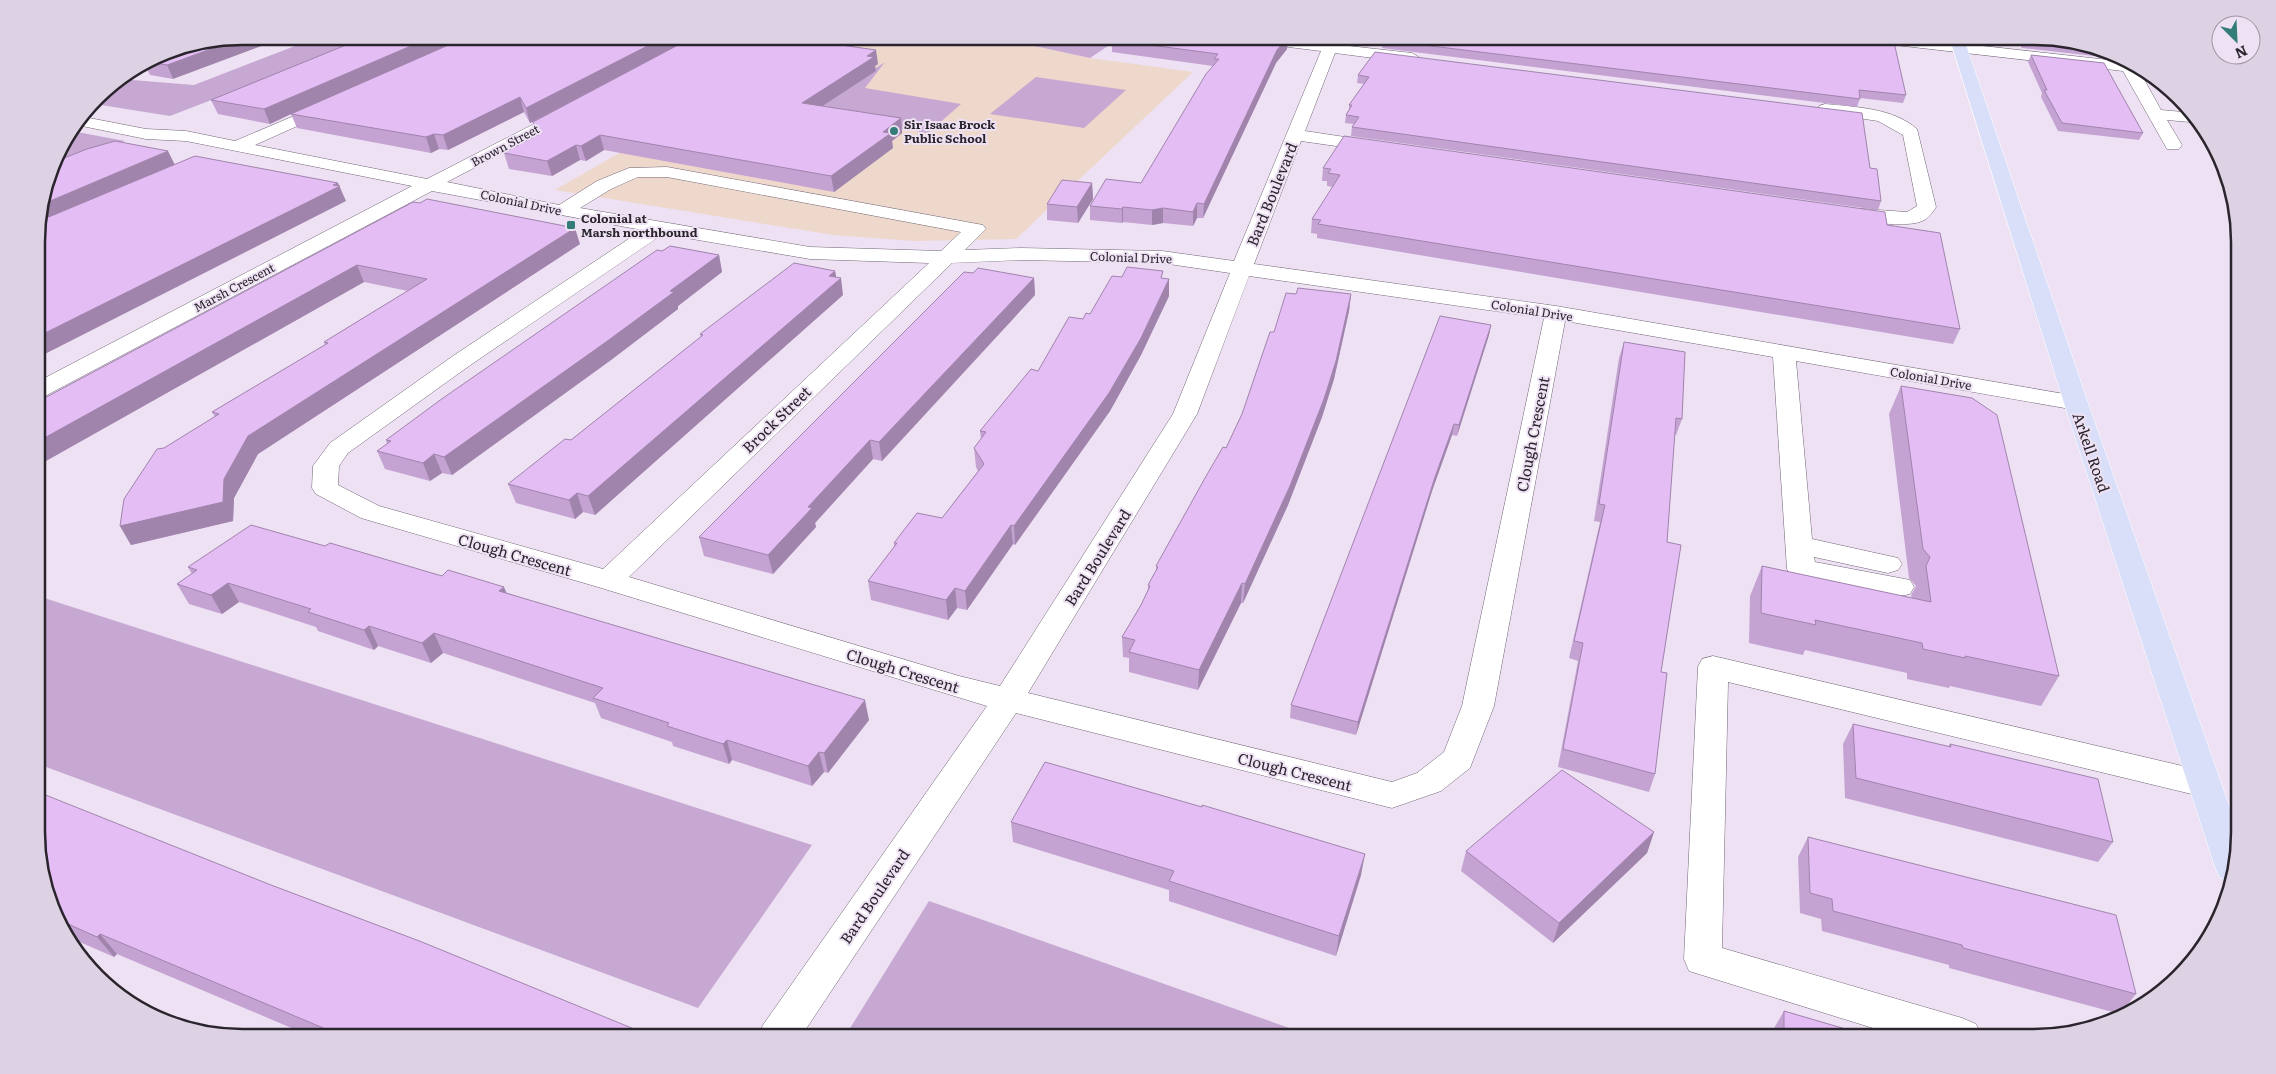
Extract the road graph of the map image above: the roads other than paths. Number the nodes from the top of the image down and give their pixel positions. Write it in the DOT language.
graph roads {
  1 [pos="1333,45"];
  2 [pos="1349,45"];
  3 [pos="1959,45"];
  4 [pos="1982,45"];
  5 [pos="1431,61"];
  6 [pos="2114,62"];
  7 [pos="2135,72"];
  8 [pos="341,101"];
  9 [pos="582,105"];
  10 [pos="1808,107"];
  11 [pos="92,114"];
  12 [pos="2156,114"];
  13 [pos="2186,118"];
  14 [pos="86,122"];
  15 [pos="1295,135"];
  16 [pos="186,136"];
  17 [pos="2173,145"];
  18 [pos="238,146"];
  19 [pos="1394,149"];
  20 [pos="206,160"];
  21 [pos="432,184"];
  22 [pos="562,211"];
  23 [pos="1837,212"];
  24 [pos="657,229"];
  25 [pos="945,257"];
  26 [pos="1242,267"];
  27 [pos="1556,314"];
  28 [pos="1784,352"];
  29 [pos="45,387"];
  30 [pos="2076,403"];
  31 [pos="1894,576"];
  32 [pos="608,580"];
  33 [pos="1008,700"];
  34 [pos="2204,784"];
  35 [pos="2229,856"];
  36 [pos="783,1029"];
  37 [pos="1935,1029"];
  1 -- 15 [label="street, Bard Boulevard"];
  2 -- 5 [label="street"];
  3 -- 30 [label="main road, Arkell Road"];
  4 -- 6 [label="street"];
  7 -- 12 [label="street"];
  8 -- 18 [label="street"];
  9 -- 21 [label="street, Brown Street"];
  10 -- 23 [label="street"];
  11 -- 16 [label="street, Colonial Drive"];
  12 -- 13 [label="street"];
  12 -- 17 [label="street"];
  14 -- 16 [label="street, Colonial Drive"];
  15 -- 19 [label="street"];
  15 -- 26 [label="street, Bard Boulevard"];
  16 -- 18 [label="street, Colonial Drive"];
  18 -- 20 [label="street"];
  18 -- 21 [label="street, Colonial Drive"];
  21 -- 22 [label="street, Colonial Drive"];
  21 -- 29 [label="street, Marsh Crescent"];
  22 -- 24 [label="street, Colonial Drive"];
  22 -- 25 [label="street, Brock Street"];
  24 -- 25 [label="street, Colonial Drive"];
  24 -- 32 [label="street, Clough Crescent"];
  25 -- 26 [label="street, Colonial Drive"];
  25 -- 32 [label="street, Brock Street"];
  26 -- 27 [label="street, Colonial Drive"];
  26 -- 33 [label="street, Bard Boulevard"];
  27 -- 28 [label="street, Colonial Drive"];
  27 -- 33 [label="street, Clough Crescent"];
  28 -- 30 [label="street, Colonial Drive"];
  28 -- 31 [label="street"];
  30 -- 34 [label="main road, Arkell Road"];
  32 -- 33 [label="street, Clough Crescent"];
  33 -- 36 [label="street, Bard Boulevard"];
  34 -- 35 [label="main road, Arkell Road"];
  34 -- 37 [label="street"];
}
